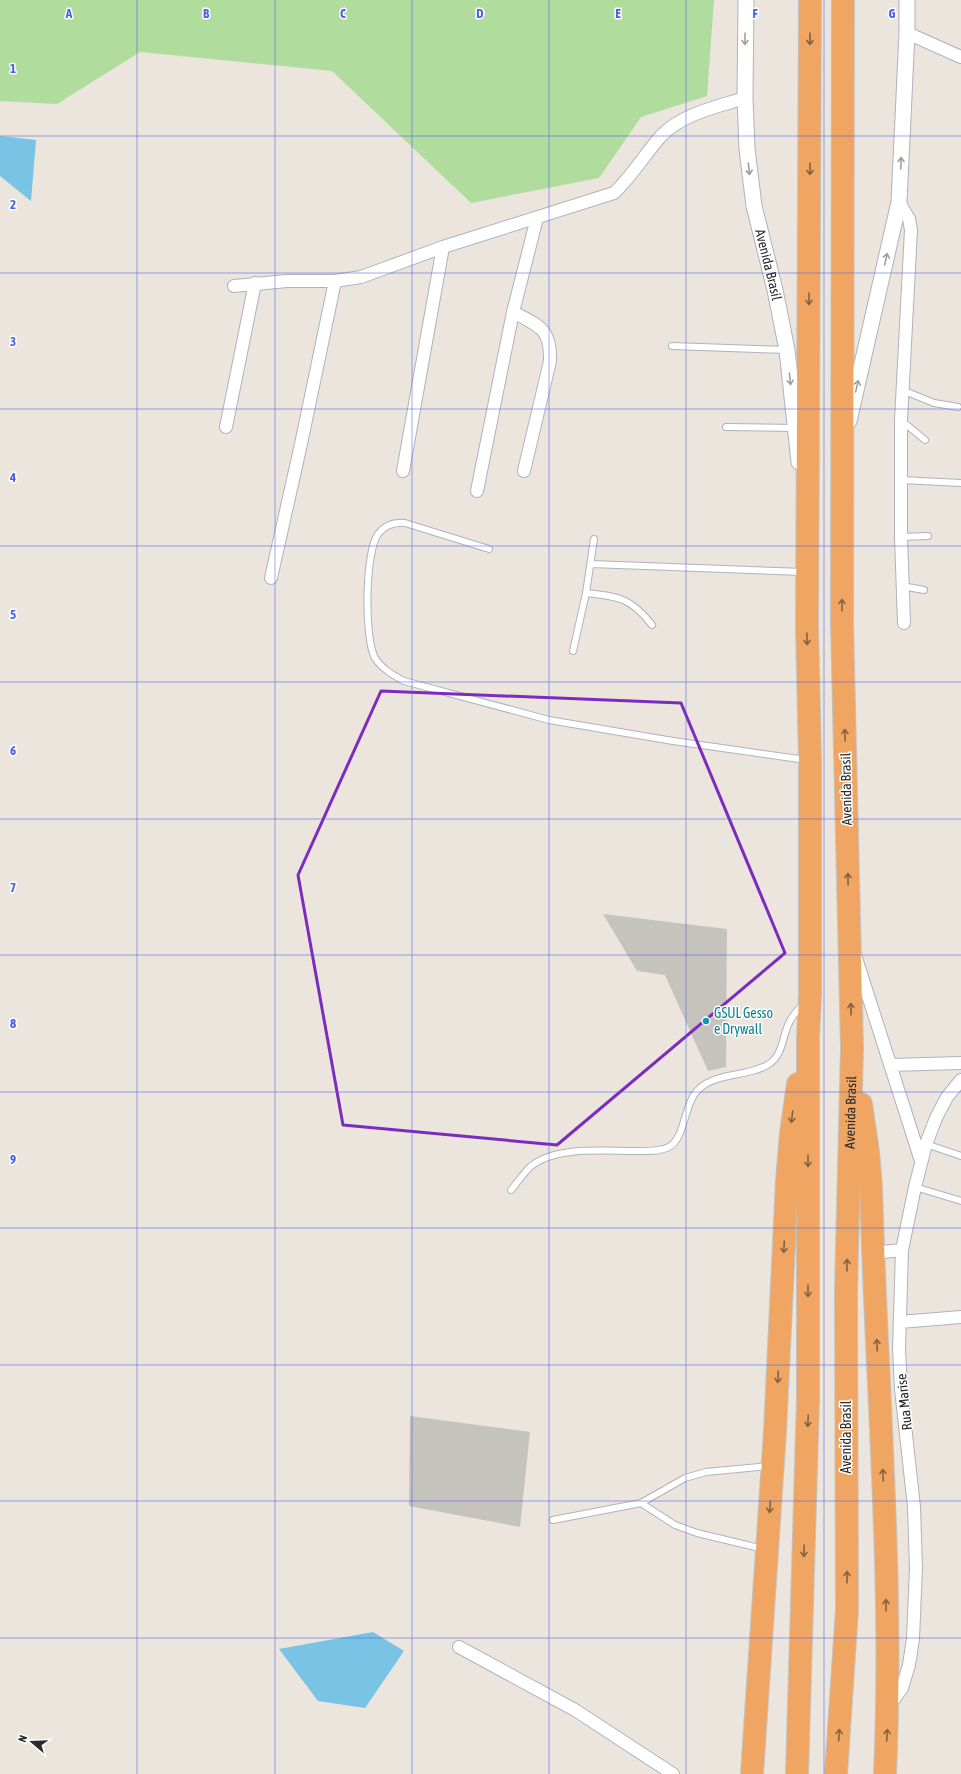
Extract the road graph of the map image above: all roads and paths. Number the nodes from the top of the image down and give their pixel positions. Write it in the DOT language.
graph roads {
  1 [pos="746,0"];
  2 [pos="810,0"];
  3 [pos="843,0"];
  4 [pos="907,0"];
  5 [pos="907,33"];
  6 [pos="961,57"];
  7 [pos="744,98"];
  8 [pos="899,202"];
  9 [pos="537,218"];
  10 [pos="443,247"];
  11 [pos="335,281"];
  12 [pos="254,283"];
  13 [pos="234,286"];
  14 [pos="513,312"];
  15 [pos="672,346"];
  16 [pos="787,350"];
  17 [pos="902,390"];
  18 [pos="958,407"];
  19 [pos="901,420"];
  20 [pos="226,427"];
  21 [pos="726,427"];
  22 [pos="795,428"];
  23 [pos="925,440"];
  24 [pos="842,451"];
  25 [pos="403,471"];
  26 [pos="524,471"];
  27 [pos="901,480"];
  28 [pos="961,483"];
  29 [pos="477,491"];
  30 [pos="808,528"];
  31 [pos="928,536"];
  32 [pos="901,537"];
  33 [pos="594,539"];
  34 [pos="489,549"];
  35 [pos="591,564"];
  36 [pos="808,572"];
  37 [pos="271,578"];
  38 [pos="902,586"];
  39 [pos="924,590"];
  40 [pos="586,593"];
  41 [pos="904,623"];
  42 [pos="652,625"];
  43 [pos="573,651"];
  44 [pos="810,760"];
  45 [pos="850,937"];
  46 [pos="810,995"];
  47 [pos="808,1038"];
  48 [pos="852,1048"];
  49 [pos="961,1062"];
  50 [pos="890,1065"];
  51 [pos="961,1080"];
  52 [pos="926,1144"];
  53 [pos="961,1156"];
  54 [pos="921,1161"];
  55 [pos="915,1187"];
  56 [pos="511,1190"];
  57 [pos="961,1201"];
  58 [pos="902,1250"];
  59 [pos="873,1253"];
  60 [pos="961,1317"];
  61 [pos="900,1322"];
  62 [pos="773,1466"];
  63 [pos="641,1503"];
  64 [pos="553,1520"];
  65 [pos="767,1550"];
  66 [pos="459,1647"];
  67 [pos="888,1708"];
  68 [pos="673,1774"];
  69 [pos="752,1774"];
  70 [pos="797,1774"];
  71 [pos="836,1774"];
  72 [pos="885,1774"];
  1 -- 7 [label="street, Avenida Brasil, one-way"];
  2 -- 30 [label="highway, Avenida Brasil, one-way"];
  3 -- 24 [label="highway, Avenida Brasil"];
  4 -- 5 [label="street, Avenida Brasil"];
  5 -- 6 [label="street"];
  8 -- 5 [label="street, Avenida Brasil, one-way"];
  7 -- 9 [label="street"];
  7 -- 16 [label="street, Avenida Brasil, one-way"];
  8 -- 17 [label="street"];
  24 -- 8 [label="street, Avenida Brasil, one-way"];
  9 -- 10 [label="street"];
  9 -- 14 [label="street"];
  10 -- 11 [label="street"];
  10 -- 25 [label="street"];
  11 -- 12 [label="street"];
  11 -- 37 [label="street"];
  12 -- 13 [label="street"];
  12 -- 20 [label="street"];
  14 -- 26 [label="street"];
  14 -- 29 [label="street"];
  15 -- 16 [label="lane"];
  16 -- 22 [label="street, Avenida Brasil, one-way"];
  17 -- 18 [label="lane"];
  17 -- 19 [label="street"];
  19 -- 23 [label="lane"];
  19 -- 27 [label="street"];
  21 -- 22 [label="lane"];
  22 -- 30 [label="street, Avenida Brasil"];
  45 -- 24 [label="highway, Avenida Brasil, one-way"];
  27 -- 28 [label="lane"];
  27 -- 32 [label="street"];
  30 -- 36 [label="highway, Avenida Brasil"];
  31 -- 32 [label="lane"];
  32 -- 38 [label="street"];
  33 -- 35 [label="lane"];
  34 -- 44 [label="lane"];
  35 -- 36 [label="lane"];
  35 -- 40 [label="lane"];
  36 -- 44 [label="highway, Avenida Brasil, one-way"];
  38 -- 39 [label="lane"];
  38 -- 41 [label="street"];
  40 -- 42 [label="lane"];
  40 -- 43 [label="lane"];
  44 -- 46 [label="highway, Avenida Brasil"];
  48 -- 45 [label="highway, Avenida Brasil, one-way"];
  45 -- 50 [label="street"];
  46 -- 47 [label="highway, Avenida Brasil"];
  46 -- 56 [label="lane"];
  47 -- 62 [label="highway, one-way"];
  47 -- 70 [label="highway, Avenida Brasil, one-way"];
  48 -- 59 [label="highway"];
  71 -- 48 [label="highway, Avenida Brasil, one-way"];
  49 -- 50 [label="street"];
  50 -- 54 [label="street"];
  51 -- 52 [label="street, Rua Marise"];
  52 -- 53 [label="lane"];
  52 -- 54 [label="street, Rua Marise"];
  54 -- 55 [label="street, Rua Marise"];
  55 -- 57 [label="lane"];
  55 -- 58 [label="street, Rua Marise"];
  58 -- 59 [label="street"];
  58 -- 61 [label="street, Rua Marise"];
  67 -- 59 [label="highway, one-way"];
  60 -- 61 [label="street"];
  61 -- 67 [label="street, Rua Marise"];
  62 -- 63 [label="lane"];
  62 -- 65 [label="highway, one-way"];
  63 -- 64 [label="lane"];
  63 -- 65 [label="lane"];
  65 -- 69 [label="highway"];
  66 -- 68 [label="street"];
  72 -- 67 [label="highway, one-way"];
}
